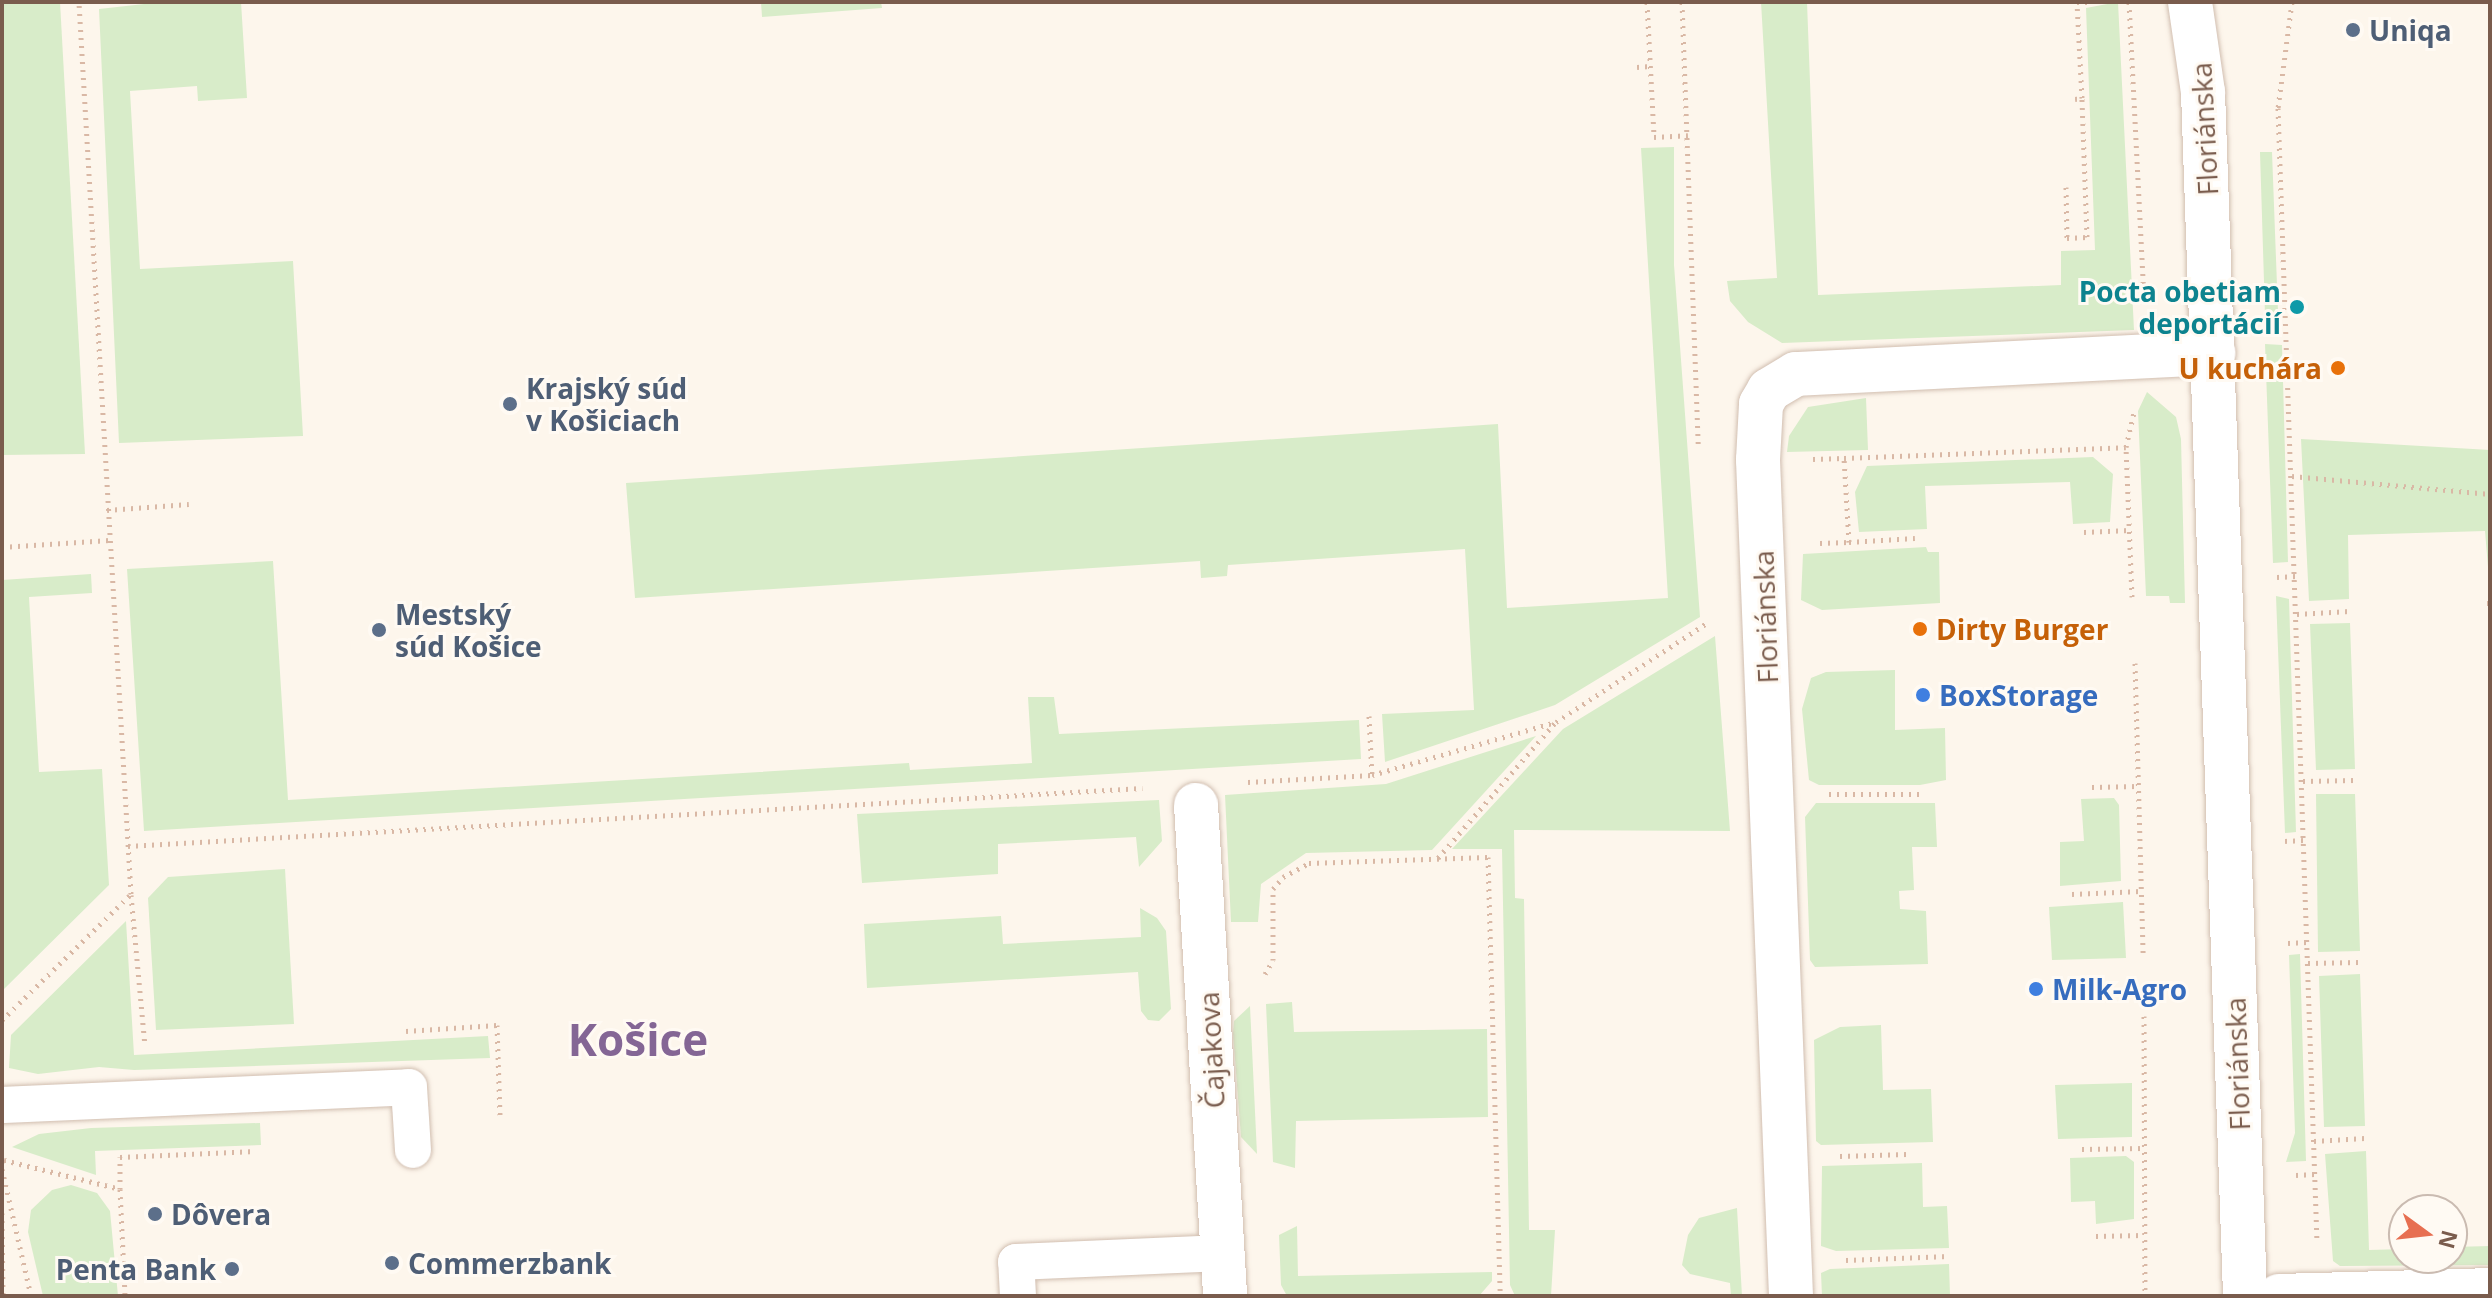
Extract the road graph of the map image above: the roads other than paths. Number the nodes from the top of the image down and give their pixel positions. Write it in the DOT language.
graph roads {
  1 [pos="2199,12"];
  2 [pos="2213,353"];
  3 [pos="1196,805"];
  4 [pos="2,1105"];
  5 [pos="413,1150"];
  6 [pos="1223,1253"];
  7 [pos="2490,1290"];
  8 [pos="2320,1295"];
  9 [pos="1018,1296"];
  10 [pos="1225,1296"];
  11 [pos="1791,1296"];
  12 [pos="2245,1296"];
  13 [pos="2279,1296"];
  1 -- 2 [label="street, Floriánska"];
  2 -- 11 [label="street, Floriánska"];
  2 -- 12 [label="street, Floriánska"];
  3 -- 6 [label="street, Čajakova"];
  4 -- 5 [label="lane"];
  6 -- 9 [label="lane"];
  6 -- 10 [label="street, Čajakova"];
  7 -- 8 [label="street"];
  8 -- 13 [label="street"];
}
